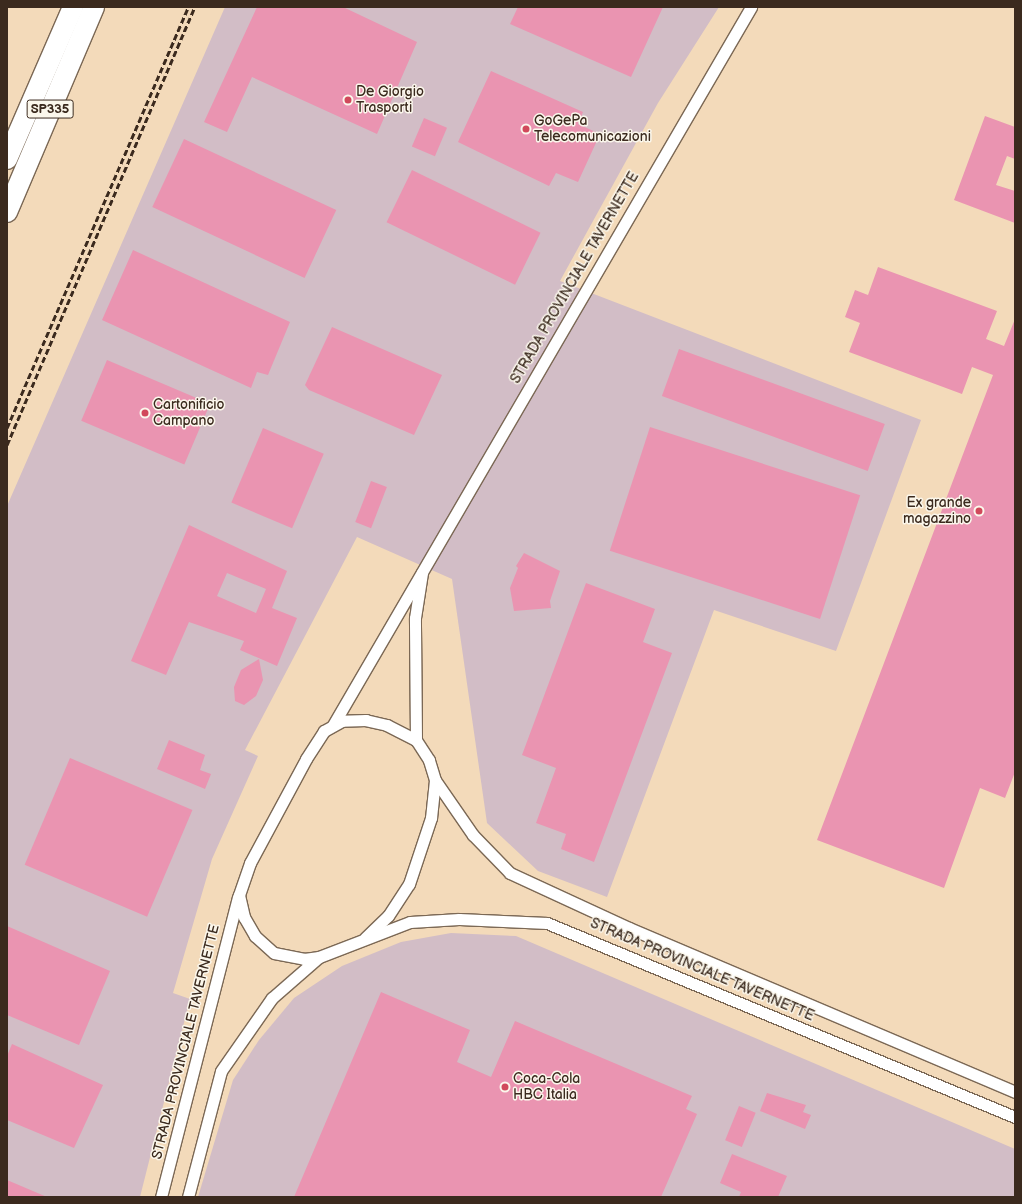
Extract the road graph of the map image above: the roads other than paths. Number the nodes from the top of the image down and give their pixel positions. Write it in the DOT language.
graph roads {
  1 [pos="73,7"];
  2 [pos="94,7"];
  3 [pos="751,7"];
  4 [pos="7,159"];
  5 [pos="7,212"];
  6 [pos="424,565"];
  7 [pos="333,725"];
  8 [pos="416,740"];
  9 [pos="434,780"];
  10 [pos="239,895"];
  11 [pos="365,938"];
  12 [pos="319,957"];
  13 [pos="1015,1092"];
  14 [pos="1015,1117"];
  15 [pos="161,1197"];
  16 [pos="188,1197"];
  1 -- 4 [label="highway, SP335"];
  2 -- 5 [label="highway, SP335"];
  3 -- 6 [label="street, STRADA PROVINCIALE TAVERNETTE"];
  6 -- 7 [label="street, STRADA PROVINCIALE TAVERNETTE"];
  6 -- 8 [label="street, STRADA PROVINCIALE TAVERNETTE"];
  7 -- 8 [label="street"];
  7 -- 10 [label="street, STRADA PROVINCIALE TAVERNETTE"];
  8 -- 9 [label="street"];
  9 -- 11 [label="street"];
  9 -- 13 [label="street, STRADA PROVINCIALE TAVERNETTE"];
  10 -- 12 [label="street"];
  10 -- 15 [label="street, STRADA PROVINCIALE TAVERNETTE"];
  11 -- 12 [label="street"];
  11 -- 14 [label="street, STRADA PROVINCIALE TAVERNETTE"];
  12 -- 16 [label="street"];
}
